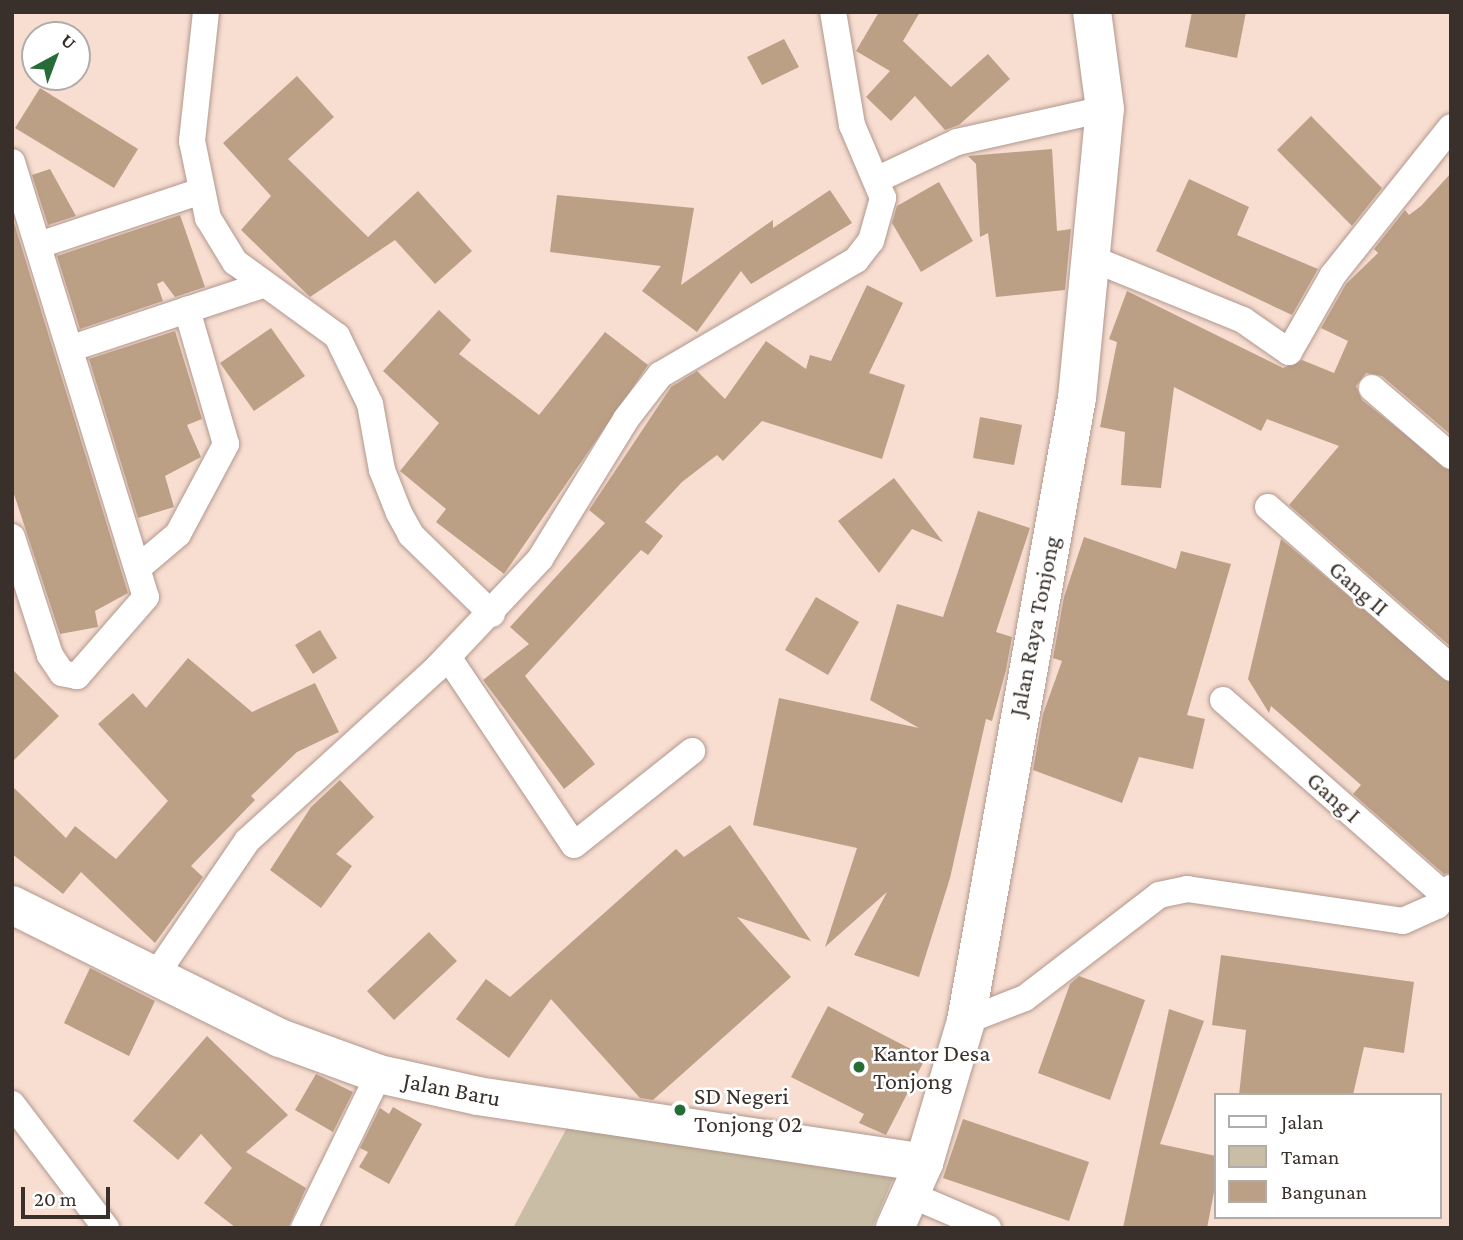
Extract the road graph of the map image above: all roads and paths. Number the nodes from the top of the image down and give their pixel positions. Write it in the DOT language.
graph roads {
  1 [pos="206,12"];
  2 [pos="833,12"];
  3 [pos="1092,12"];
  4 [pos="1105,109"];
  5 [pos="1451,127"];
  6 [pos="12,162"];
  7 [pos="876,180"];
  8 [pos="201,191"];
  9 [pos="42,244"];
  10 [pos="1093,260"];
  11 [pos="262,285"];
  12 [pos="187,310"];
  13 [pos="72,348"];
  14 [pos="1372,388"];
  15 [pos="1451,456"];
  16 [pos="1268,507"];
  17 [pos="12,537"];
  18 [pos="139,567"];
  19 [pos="492,614"];
  20 [pos="448,657"];
  21 [pos="1451,668"];
  22 [pos="1223,700"];
  23 [pos="692,751"];
  24 [pos="1448,891"];
  25 [pos="15,910"];
  26 [pos="155,976"];
  27 [pos="966,1021"];
  28 [pos="379,1074"];
  29 [pos="12,1104"];
  30 [pos="909,1195"];
  31 [pos="106,1228"];
  32 [pos="304,1228"];
  33 [pos="988,1228"];
  1 -- 8 [label="street"];
  2 -- 7 [label="street"];
  3 -- 4 [label="main road, Jalan Raya Tonjong"];
  4 -- 7 [label="street"];
  4 -- 10 [label="main road, Jalan Raya Tonjong"];
  5 -- 10 [label="street"];
  6 -- 9 [label="street"];
  7 -- 19 [label="street"];
  8 -- 9 [label="street"];
  8 -- 11 [label="street"];
  9 -- 13 [label="street"];
  10 -- 27 [label="main road, Jalan Raya Tonjong"];
  11 -- 12 [label="street"];
  11 -- 19 [label="street"];
  12 -- 13 [label="street"];
  12 -- 18 [label="street"];
  13 -- 18 [label="street"];
  14 -- 15 [label="street"];
  16 -- 21 [label="street, Gang II"];
  17 -- 18 [label="street"];
  19 -- 20 [label="street"];
  20 -- 23 [label="street"];
  20 -- 26 [label="street"];
  22 -- 24 [label="street, Gang I"];
  24 -- 27 [label="street"];
  25 -- 26 [label="main road, Jalan Baru"];
  26 -- 28 [label="main road, Jalan Baru"];
  27 -- 30 [label="main road, Jalan Raya Tonjong"];
  28 -- 30 [label="main road, Jalan Baru"];
  28 -- 32 [label="street"];
  29 -- 31 [label="street"];
  30 -- 33 [label="street"];
}
